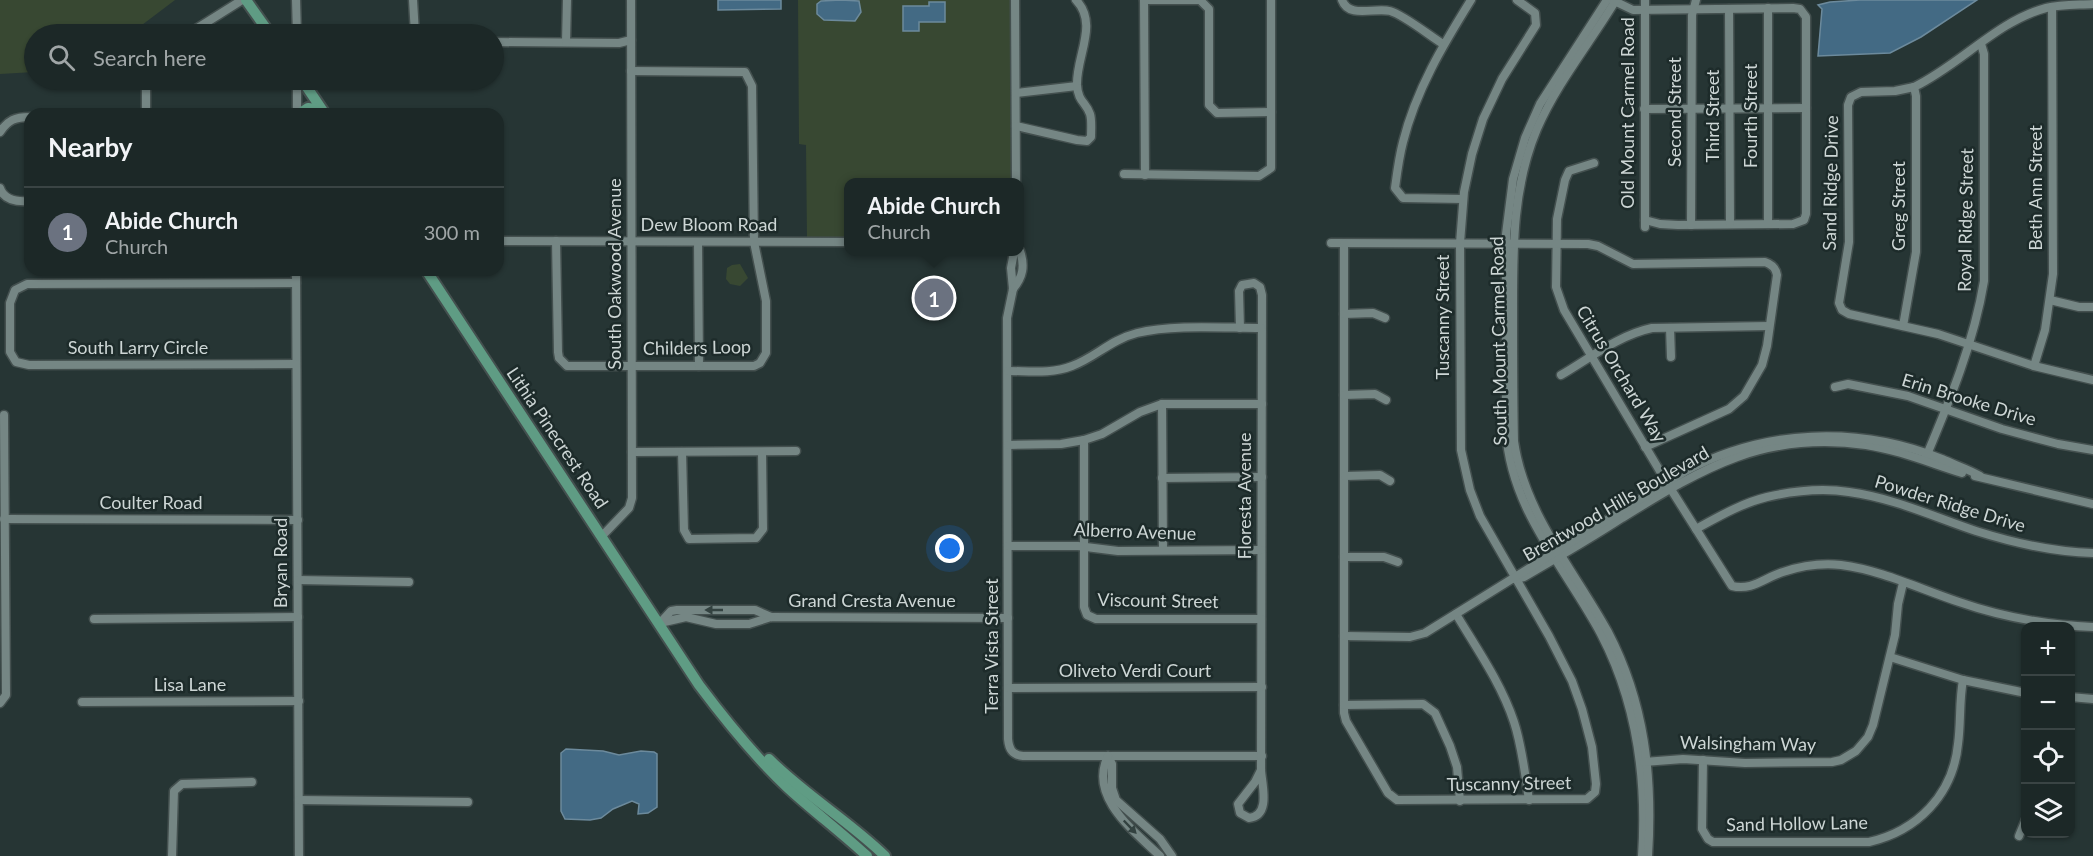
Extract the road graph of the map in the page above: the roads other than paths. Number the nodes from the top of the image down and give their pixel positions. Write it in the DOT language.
graph roads {
  1 [pos="244,0"];
  2 [pos="296,0"];
  3 [pos="413,0"];
  4 [pos="567,0"];
  5 [pos="631,0"];
  6 [pos="1017,0"];
  7 [pos="1076,0"];
  8 [pos="1144,0"];
  9 [pos="1271,0"];
  10 [pos="1342,0"];
  11 [pos="1471,0"];
  12 [pos="1517,0"];
  13 [pos="1645,0"];
  14 [pos="1696,0"];
  15 [pos="1612,1"];
  16 [pos="2093,4"];
  17 [pos="1737,6"];
  18 [pos="2052,7"];
  19 [pos="1767,8"];
  20 [pos="1694,9"];
  21 [pos="1645,10"];
  22 [pos="204,24"];
  23 [pos="262,24"];
  24 [pos="296,24"];
  25 [pos="415,24"];
  26 [pos="631,40"];
  27 [pos="504,42"];
  28 [pos="566,42"];
  29 [pos="1443,44"];
  30 [pos="1981,44"];
  31 [pos="631,71"];
  32 [pos="1077,86"];
  33 [pos="1914,87"];
  34 [pos="146,90"];
  35 [pos="297,90"];
  36 [pos="309,90"];
  37 [pos="1016,93"];
  38 [pos="146,108"];
  39 [pos="298,108"];
  40 [pos="321,108"];
  41 [pos="1806,108"];
  42 [pos="1644,109"];
  43 [pos="1691,109"];
  44 [pos="1730,109"];
  45 [pos="1768,109"];
  46 [pos="1270,112"];
  47 [pos="24,117"];
  48 [pos="1016,126"];
  49 [pos="0,132"];
  50 [pos="1594,163"];
  51 [pos="1124,174"];
  52 [pos="1145,175"];
  53 [pos="1016,178"];
  54 [pos="0,188"];
  55 [pos="1463,200"];
  56 [pos="24,201"];
  57 [pos="1730,224"];
  58 [pos="1768,224"];
  59 [pos="1691,225"];
  60 [pos="504,241"];
  61 [pos="556,242"];
  62 [pos="631,242"];
  63 [pos="698,242"];
  64 [pos="754,242"];
  65 [pos="844,242"];
  66 [pos="1331,243"];
  67 [pos="1460,243"];
  68 [pos="1509,243"];
  69 [pos="1344,244"];
  70 [pos="1557,244"];
  71 [pos="1013,256"];
  72 [pos="1021,256"];
  73 [pos="296,276"];
  74 [pos="430,276"];
  75 [pos="296,283"];
  76 [pos="1013,289"];
  77 [pos="2050,300"];
  78 [pos="2093,307"];
  79 [pos="1344,314"];
  80 [pos="1385,318"];
  81 [pos="1769,326"];
  82 [pos="1903,326"];
  83 [pos="1240,328"];
  84 [pos="1261,328"];
  85 [pos="1670,328"];
  86 [pos="1969,344"];
  87 [pos="1590,357"];
  88 [pos="1671,357"];
  89 [pos="296,364"];
  90 [pos="632,366"];
  91 [pos="699,366"];
  92 [pos="2034,366"];
  93 [pos="1008,371"];
  94 [pos="1561,375"];
  95 [pos="2093,380"];
  96 [pos="1835,387"];
  97 [pos="1344,395"];
  98 [pos="1386,400"];
  99 [pos="1162,404"];
  100 [pos="1262,404"];
  101 [pos="1946,408"];
  102 [pos="4,415"];
  103 [pos="1084,440"];
  104 [pos="1008,445"];
  105 [pos="1645,447"];
  106 [pos="2093,450"];
  107 [pos="632,452"];
  108 [pos="682,452"];
  109 [pos="796,452"];
  110 [pos="762,453"];
  111 [pos="1926,457"];
  112 [pos="1345,476"];
  113 [pos="1262,477"];
  114 [pos="1162,478"];
  115 [pos="1390,481"];
  116 [pos="1668,485"];
  117 [pos="2090,502"];
  118 [pos="4,519"];
  119 [pos="298,520"];
  120 [pos="1696,529"];
  121 [pos="602,536"];
  122 [pos="1008,546"];
  123 [pos="1084,548"];
  124 [pos="1163,550"];
  125 [pos="1261,550"];
  126 [pos="1557,554"];
  127 [pos="2093,554"];
  128 [pos="1344,557"];
  129 [pos="1398,562"];
  130 [pos="1515,579"];
  131 [pos="298,580"];
  132 [pos="409,582"];
  133 [pos="1904,583"];
  134 [pos="1456,614"];
  135 [pos="298,617"];
  136 [pos="771,617"];
  137 [pos="1008,618"];
  138 [pos="94,619"];
  139 [pos="1261,619"];
  140 [pos="660,623"];
  141 [pos="2093,627"];
  142 [pos="1344,636"];
  143 [pos="1890,657"];
  144 [pos="1964,680"];
  145 [pos="699,685"];
  146 [pos="1262,687"];
  147 [pos="1008,688"];
  148 [pos="711,691"];
  149 [pos="2021,692"];
  150 [pos="2075,698"];
  151 [pos="2093,699"];
  152 [pos="299,701"];
  153 [pos="82,702"];
  154 [pos="0,703"];
  155 [pos="1344,705"];
  156 [pos="1108,756"];
  157 [pos="1262,756"];
  158 [pos="1703,760"];
  159 [pos="1644,762"];
  160 [pos="1261,770"];
  161 [pos="252,782"];
  162 [pos="299,800"];
  163 [pos="1529,800"];
  164 [pos="1460,801"];
  165 [pos="468,802"];
  166 [pos="2021,830"];
  167 [pos="2019,836"];
  168 [pos="172,856"];
  169 [pos="299,856"];
  170 [pos="866,856"];
  171 [pos="885,856"];
  172 [pos="1160,856"];
  173 [pos="1172,856"];
  174 [pos="1641,856"];
  175 [pos="1648,856"];
  1 -- 22 [label="street"];
  1 -- 23 [label="main road"];
  2 -- 24 [label="street"];
  3 -- 25 [label="street"];
  4 -- 28 [label="street"];
  5 -- 26 [label="street, South Oakwood Avenue"];
  6 -- 37 [label="street"];
  7 -- 32 [label="street"];
  8 -- 46 [label="street"];
  8 -- 52 [label="street"];
  9 -- 46 [label="street"];
  10 -- 29 [label="street"];
  11 -- 29 [label="street"];
  12 -- 55 [label="street, Tuscanny Street"];
  13 -- 21 [label="street, Old Mount Carmel Road"];
  14 -- 20 [label="street, Second Street"];
  15 -- 21 [label="street"];
  15 -- 68 [label="street, South Mount Carmel Road"];
  16 -- 18 [label="street, Sand Ridge Drive"];
  17 -- 19 [label="street"];
  17 -- 20 [label="street"];
  17 -- 44 [label="street, Third Street"];
  18 -- 30 [label="street, Sand Ridge Drive"];
  18 -- 77 [label="street, Beth Ann Street"];
  19 -- 41 [label="street"];
  19 -- 45 [label="street, Fourth Street"];
  20 -- 21 [label="street"];
  20 -- 43 [label="street, Second Street"];
  21 -- 42 [label="street, Old Mount Carmel Road"];
  26 -- 28 [label="street"];
  26 -- 31 [label="street, South Oakwood Avenue"];
  27 -- 28 [label="street"];
  29 -- 55 [label="street"];
  30 -- 33 [label="street, Sand Ridge Drive"];
  30 -- 86 [label="street, Royal Ridge Street"];
  31 -- 62 [label="street, South Oakwood Avenue"];
  31 -- 64 [label="street, Childers Loop"];
  32 -- 37 [label="street"];
  32 -- 48 [label="street"];
  33 -- 82 [label="street, Greg Street"];
  33 -- 82 [label="street, Sand Ridge Drive"];
  34 -- 38 [label="street"];
  35 -- 39 [label="street"];
  36 -- 40 [label="main road"];
  37 -- 48 [label="street"];
  41 -- 45 [label="street"];
  41 -- 58 [label="street"];
  42 -- 43 [label="street"];
  42 -- 59 [label="street, Old Mount Carmel Road"];
  43 -- 44 [label="street"];
  43 -- 59 [label="street, Second Street"];
  44 -- 45 [label="street"];
  44 -- 57 [label="street, Third Street"];
  45 -- 58 [label="street, Fourth Street"];
  46 -- 52 [label="street"];
  47 -- 49 [label="street"];
  48 -- 53 [label="street"];
  50 -- 70 [label="street, Citrus Orchard Way"];
  51 -- 52 [label="street"];
  54 -- 56 [label="street"];
  55 -- 67 [label="street, Tuscanny Street"];
  57 -- 58 [label="street"];
  57 -- 59 [label="street"];
  60 -- 61 [label="street, Dew Bloom Road"];
  61 -- 62 [label="street, Dew Bloom Road"];
  61 -- 90 [label="street, Childers Loop"];
  62 -- 63 [label="street, Dew Bloom Road"];
  62 -- 90 [label="street, South Oakwood Avenue"];
  63 -- 64 [label="street, Dew Bloom Road"];
  63 -- 91 [label="street"];
  64 -- 65 [label="street, Dew Bloom Road"];
  64 -- 91 [label="street, Childers Loop"];
  66 -- 69 [label="street"];
  67 -- 68 [label="street"];
  67 -- 69 [label="street"];
  67 -- 130 [label="street, Tuscanny Street"];
  68 -- 70 [label="street"];
  68 -- 126 [label="street, South Mount Carmel Road"];
  69 -- 79 [label="street, Tuscanny Street"];
  70 -- 81 [label="street"];
  70 -- 87 [label="street, Citrus Orchard Way"];
  71 -- 76 [label="street, Terra Vista Street"];
  72 -- 76 [label="street, Terra Vista Street"];
  73 -- 75 [label="street, Bryan Road"];
  74 -- 121 [label="main road, Lithia Pinecrest Road"];
  75 -- 89 [label="street, Bryan Road"];
  75 -- 89 [label="street, South Larry Circle"];
  76 -- 93 [label="street, Terra Vista Street"];
  77 -- 78 [label="street"];
  77 -- 92 [label="street, Beth Ann Street"];
  79 -- 80 [label="street"];
  79 -- 97 [label="street, Tuscanny Street"];
  81 -- 85 [label="street"];
  81 -- 105 [label="street"];
  82 -- 86 [label="street, Sand Ridge Drive"];
  83 -- 84 [label="street"];
  83 -- 84 [label="street, Floresta Avenue"];
  83 -- 93 [label="street"];
  84 -- 100 [label="street, Floresta Avenue"];
  85 -- 87 [label="street"];
  85 -- 88 [label="street"];
  86 -- 92 [label="street, Sand Ridge Drive"];
  86 -- 101 [label="street, Royal Ridge Street"];
  87 -- 94 [label="street"];
  87 -- 105 [label="street, Citrus Orchard Way"];
  89 -- 119 [label="street, Bryan Road"];
  90 -- 91 [label="street, Childers Loop"];
  90 -- 107 [label="street, South Oakwood Avenue"];
  92 -- 95 [label="street, Sand Ridge Drive"];
  93 -- 104 [label="street, Terra Vista Street"];
  96 -- 101 [label="street, Erin Brooke Drive"];
  97 -- 98 [label="street"];
  97 -- 112 [label="street, Tuscanny Street"];
  99 -- 100 [label="street"];
  99 -- 103 [label="street"];
  99 -- 114 [label="street"];
  100 -- 113 [label="street, Floresta Avenue"];
  101 -- 106 [label="street, Erin Brooke Drive"];
  101 -- 111 [label="street, Royal Ridge Street"];
  102 -- 118 [label="street"];
  103 -- 104 [label="street"];
  103 -- 123 [label="street, Viscount Street"];
  104 -- 122 [label="street, Terra Vista Street"];
  105 -- 116 [label="street, Citrus Orchard Way"];
  107 -- 108 [label="street"];
  107 -- 121 [label="street, South Oakwood Avenue"];
  108 -- 110 [label="street"];
  108 -- 110 [label="street"];
  109 -- 110 [label="street"];
  111 -- 116 [label="street, Brentwood Hills Boulevard"];
  111 -- 117 [label="street, Brentwood Hills Boulevard"];
  112 -- 115 [label="street"];
  112 -- 128 [label="street, Tuscanny Street"];
  113 -- 114 [label="street"];
  113 -- 125 [label="street, Floresta Avenue"];
  114 -- 124 [label="street"];
  116 -- 120 [label="street, Citrus Orchard Way"];
  116 -- 126 [label="street, Brentwood Hills Boulevard"];
  118 -- 119 [label="street, Coulter Road"];
  118 -- 154 [label="street"];
  119 -- 131 [label="street, Bryan Road"];
  120 -- 127 [label="street, Powder Ridge Drive"];
  120 -- 133 [label="street, Citrus Orchard Way"];
  121 -- 140 [label="main road, Lithia Pinecrest Road"];
  122 -- 123 [label="street, Alberro Avenue"];
  122 -- 137 [label="street, Terra Vista Street"];
  123 -- 124 [label="street, Alberro Avenue"];
  123 -- 139 [label="street, Viscount Street"];
  124 -- 125 [label="street, Alberro Avenue"];
  125 -- 139 [label="street, Floresta Avenue"];
  126 -- 130 [label="street, Brentwood Hills Boulevard"];
  126 -- 159 [label="street, South Mount Carmel Road"];
  128 -- 129 [label="street"];
  128 -- 142 [label="street, Tuscanny Street"];
  130 -- 134 [label="street, Brentwood Hills Boulevard"];
  130 -- 163 [label="street, Tuscanny Street"];
  131 -- 132 [label="street"];
  131 -- 135 [label="street, Bryan Road"];
  133 -- 141 [label="street, Citrus Orchard Way"];
  133 -- 143 [label="street, Walsingham Way"];
  134 -- 142 [label="street, Brentwood Hills Boulevard"];
  134 -- 163 [label="street"];
  135 -- 138 [label="street"];
  135 -- 152 [label="street, Bryan Road"];
  136 -- 137 [label="street, Grand Cresta Avenue"];
  136 -- 140 [label="street, Grand Cresta Avenue"];
  136 -- 140 [label="street, Grand Cresta Avenue, one-way"];
  137 -- 147 [label="street, Terra Vista Street"];
  139 -- 146 [label="street, Floresta Avenue"];
  140 -- 145 [label="main road, Lithia Pinecrest Road"];
  140 -- 148 [label="main road, Lithia Pinecrest Road"];
  142 -- 155 [label="street, Tuscanny Street"];
  143 -- 144 [label="street"];
  143 -- 158 [label="street, Walsingham Way"];
  144 -- 149 [label="street"];
  144 -- 158 [label="street, Sand Hollow Lane"];
  145 -- 148 [label="main road"];
  145 -- 170 [label="main road, Lithia Pinecrest Road"];
  146 -- 147 [label="street, Oliveto Verdi Court"];
  146 -- 157 [label="street, Floresta Avenue"];
  147 -- 156 [label="street, Terra Vista Street"];
  148 -- 171 [label="main road, Lithia Pinecrest Road"];
  150 -- 151 [label="street"];
  152 -- 153 [label="street, Lisa Lane"];
  152 -- 162 [label="street, Bryan Road"];
  155 -- 164 [label="street, Tuscanny Street"];
  155 -- 164 [label="street"];
  156 -- 157 [label="street, Terra Vista Street"];
  156 -- 172 [label="street, one-way"];
  156 -- 173 [label="street"];
  157 -- 160 [label="street, Floresta Avenue"];
  158 -- 159 [label="street, Walsingham Way"];
  159 -- 174 [label="street, South Mount Carmel Road"];
  159 -- 175 [label="street, South Mount Carmel Road"];
  160 -- 160 [label="street, Floresta Avenue"];
  161 -- 168 [label="street"];
  162 -- 165 [label="street"];
  162 -- 169 [label="street, Bryan Road"];
  163 -- 164 [label="street, Tuscanny Street"];
  166 -- 167 [label="street"];
}
